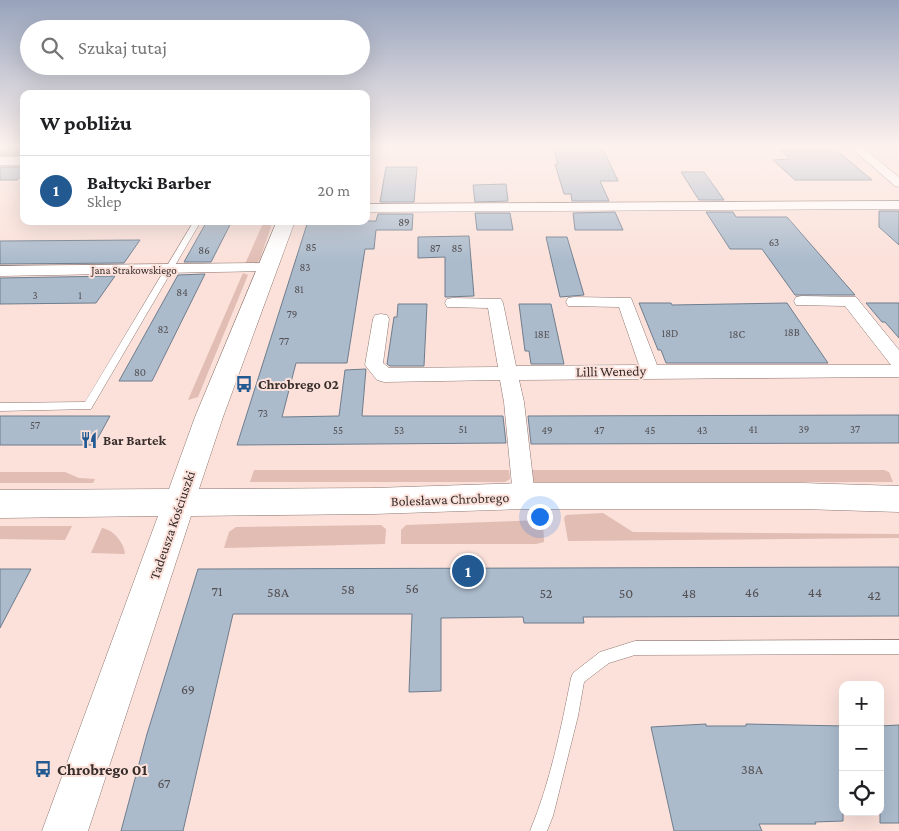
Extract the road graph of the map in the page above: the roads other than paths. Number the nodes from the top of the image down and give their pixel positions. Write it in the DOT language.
graph roads {
  1 [pos="899,205"];
  2 [pos="370,208"];
  3 [pos="196,225"];
  4 [pos="284,225"];
  5 [pos="267,268"];
  6 [pos="169,270"];
  7 [pos="0,271"];
  8 [pos="802,301"];
  9 [pos="574,302"];
  10 [pos="453,303"];
  11 [pos="381,319"];
  12 [pos="899,362"];
  13 [pos="650,371"];
  14 [pos="899,371"];
  15 [pos="509,373"];
  16 [pos="0,407"];
  17 [pos="524,496"];
  18 [pos="899,499"];
  19 [pos="180,502"];
  20 [pos="0,504"];
  21 [pos="899,647"];
  22 [pos="65,831"];
  23 [pos="538,831"];
  1 -- 2 [label="street"];
  3 -- 6 [label="lane"];
  4 -- 5 [label="street, Tadeusza Kościuszki"];
  5 -- 6 [label="street, Jana Strakowskiego"];
  5 -- 19 [label="street, Tadeusza Kościuszki"];
  6 -- 7 [label="street, Jana Strakowskiego"];
  6 -- 16 [label="lane"];
  8 -- 12 [label="street"];
  9 -- 13 [label="street"];
  10 -- 15 [label="street"];
  11 -- 15 [label="street, Lilli Wenedy"];
  13 -- 14 [label="street, Lilli Wenedy"];
  13 -- 15 [label="street, Lilli Wenedy"];
  15 -- 17 [label="street"];
  17 -- 18 [label="street, Bolesława Chrobrego"];
  17 -- 19 [label="street, Bolesława Chrobrego"];
  19 -- 20 [label="street, Bolesława Chrobrego"];
  19 -- 22 [label="street, Tadeusza Kościuszki"];
  21 -- 23 [label="lane"];
}
